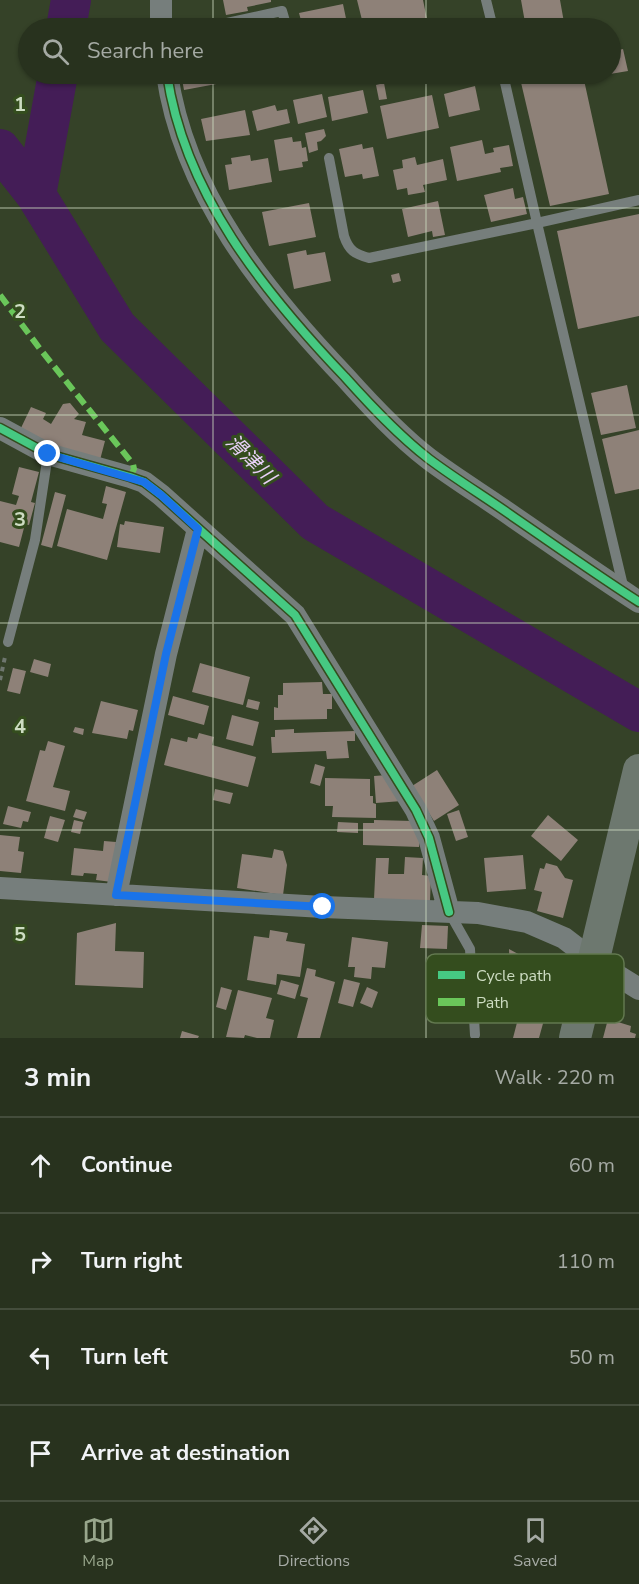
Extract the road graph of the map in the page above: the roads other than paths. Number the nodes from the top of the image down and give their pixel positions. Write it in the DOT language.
graph roads {
  1 [pos="160,0"];
  2 [pos="486,0"];
  3 [pos="161,18"];
  4 [pos="250,18"];
  5 [pos="284,18"];
  6 [pos="490,18"];
  7 [pos="168,84"];
  8 [pos="505,84"];
  9 [pos="329,158"];
  10 [pos="639,200"];
  11 [pos="537,223"];
  12 [pos="0,428"];
  13 [pos="48,454"];
  14 [pos="198,529"];
  15 [pos="632,597"];
  16 [pos="8,642"];
  17 [pos="639,770"];
  18 [pos="0,888"];
  19 [pos="116,895"];
  20 [pos="449,912"];
  21 [pos="470,954"];
  22 [pos="585,954"];
  23 [pos="596,954"];
  24 [pos="624,980"];
  25 [pos="639,989"];
  26 [pos="474,1023"];
  27 [pos="579,1023"];
  28 [pos="475,1035"];
  29 [pos="575,1038"];
  1 -- 3 [label="street"];
  2 -- 6 [label="lane"];
  4 -- 5 [label="lane"];
  7 -- 15 [label="street"];
  8 -- 11 [label="lane"];
  9 -- 11 [label="lane"];
  10 -- 11 [label="lane"];
  11 -- 15 [label="lane"];
  12 -- 13 [label="street"];
  13 -- 14 [label="street"];
  13 -- 16 [label="lane"];
  14 -- 19 [label="street"];
  14 -- 20 [label="street"];
  17 -- 23 [label="main road"];
  18 -- 19 [label="street"];
  19 -- 20 [label="street"];
  20 -- 21 [label="lane"];
  20 -- 22 [label="street"];
  24 -- 25 [label="street"];
  26 -- 28 [label="lane"];
  27 -- 29 [label="main road"];
}
